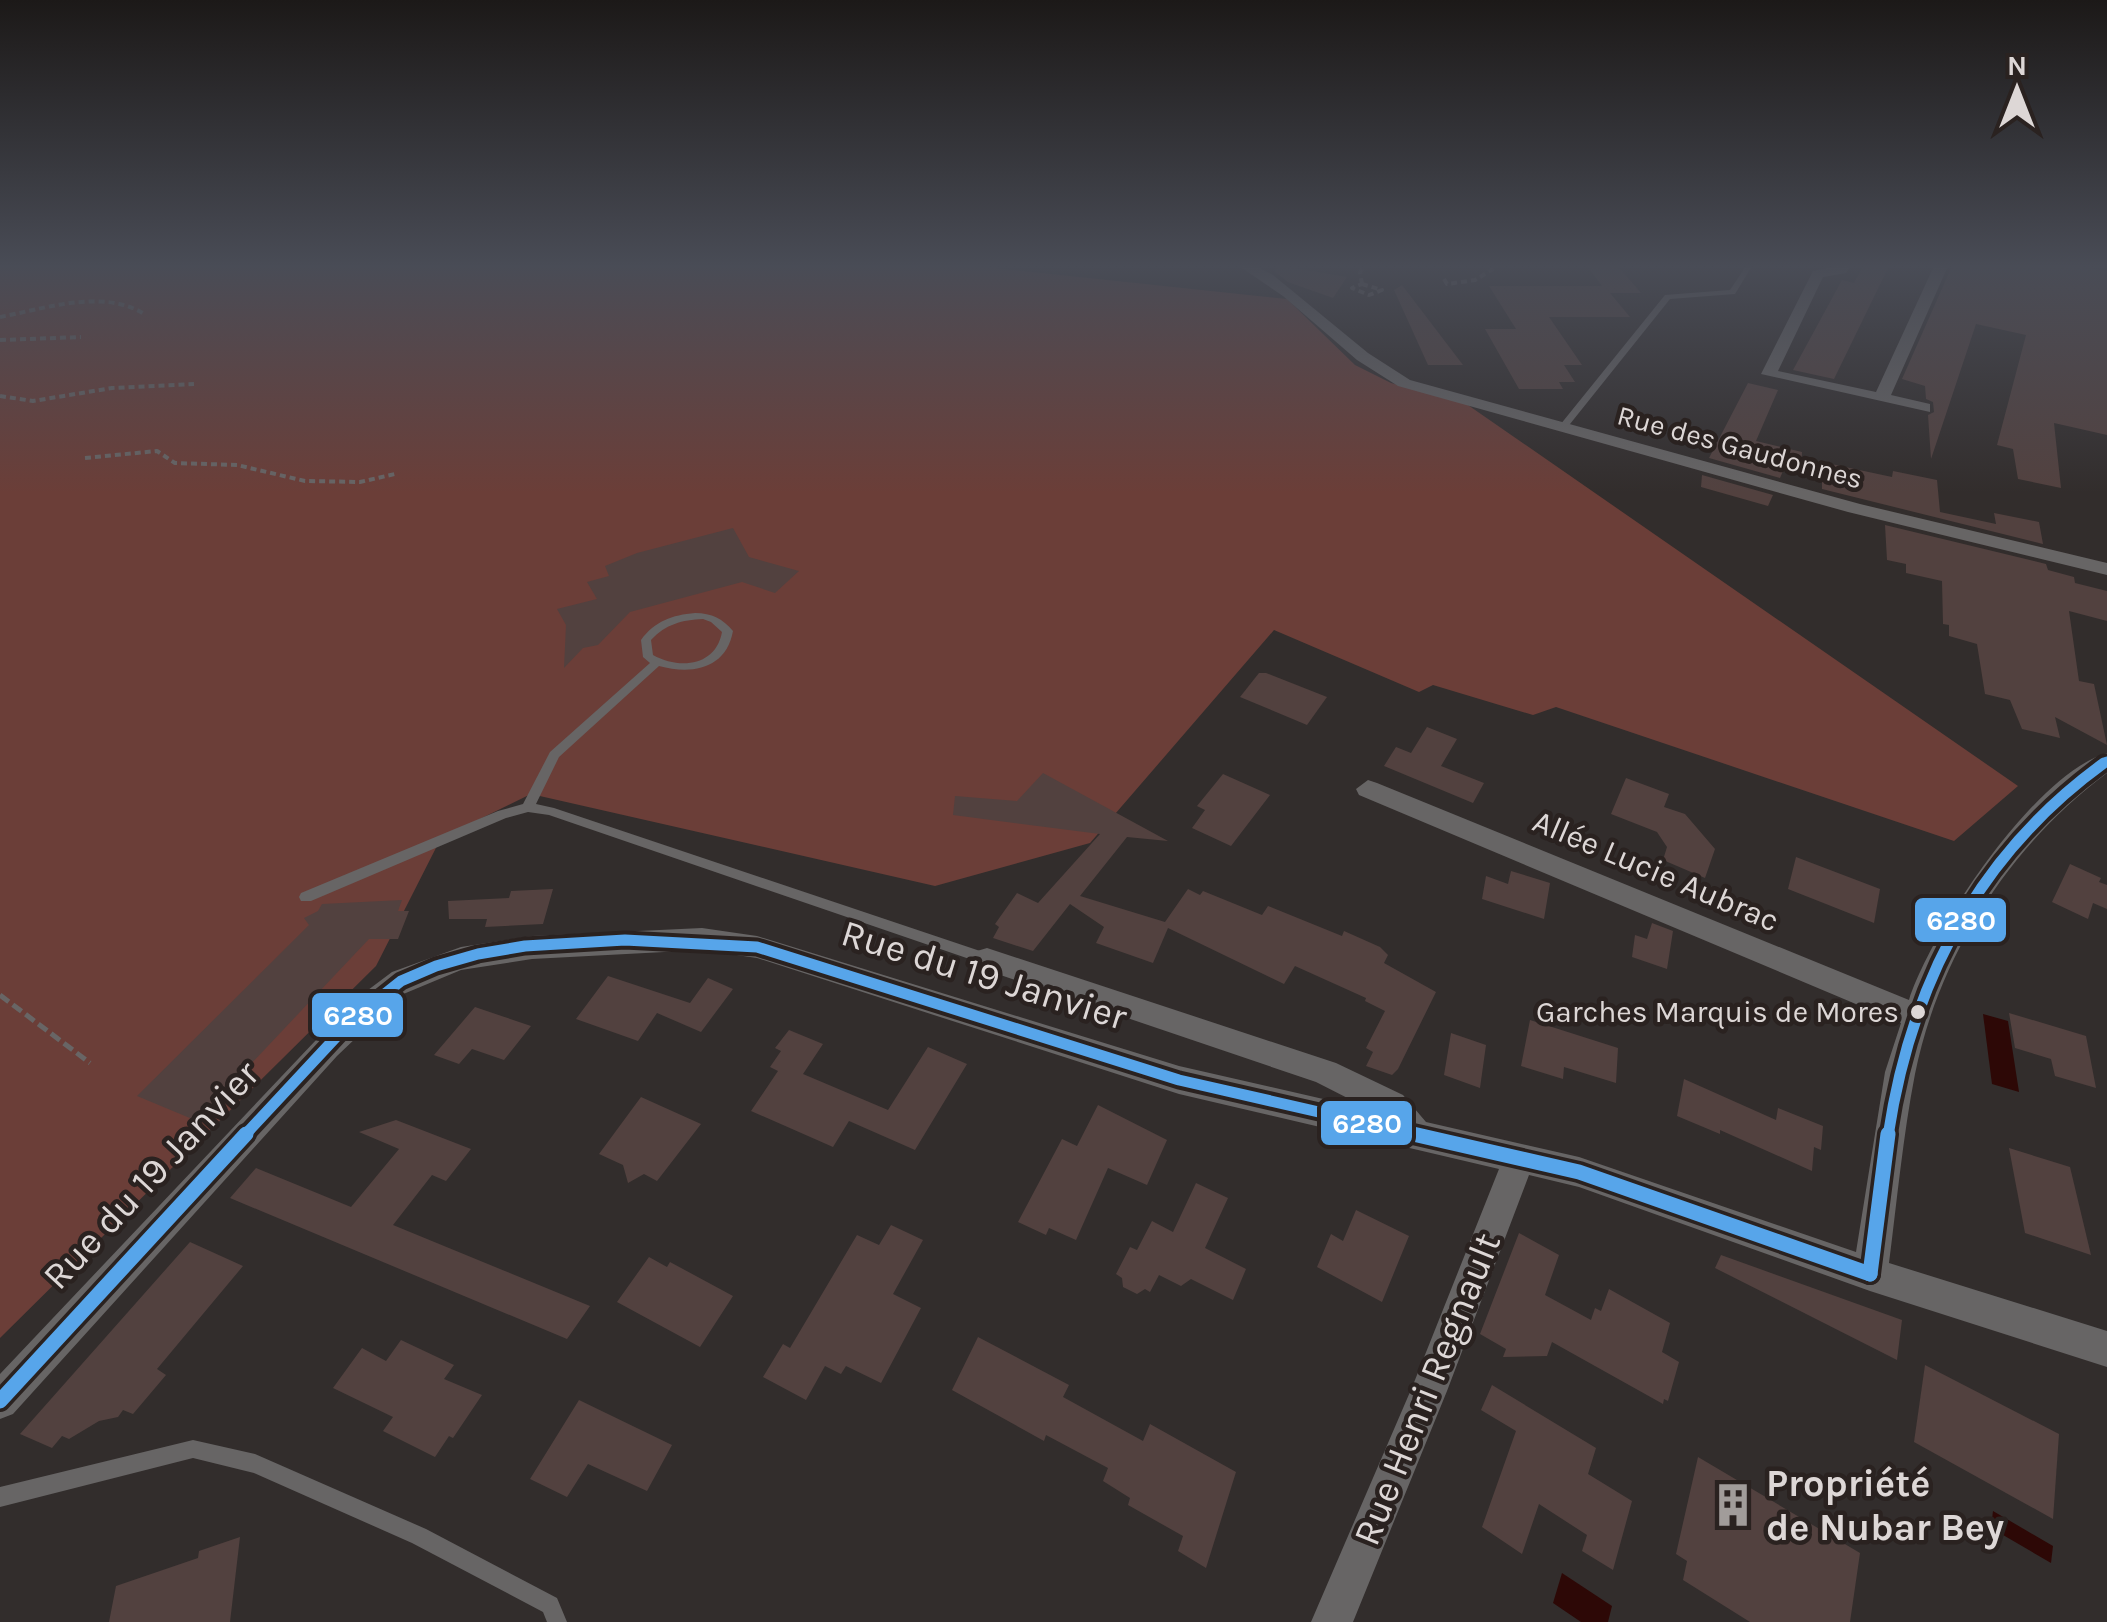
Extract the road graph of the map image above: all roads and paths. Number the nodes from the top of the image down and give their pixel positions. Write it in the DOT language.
graph roads {
  1 [pos="1343,342"];
  2 [pos="1632,342"];
  3 [pos="1785,342"];
  4 [pos="1907,342"];
  5 [pos="194,384"];
  6 [pos="0,396"];
  7 [pos="1881,398"];
  8 [pos="1924,408"];
  9 [pos="1563,427"];
  10 [pos="85,458"];
  11 [pos="395,474"];
  12 [pos="2107,568"];
  13 [pos="656,663"];
  14 [pos="2107,761"];
  15 [pos="1368,789"];
  16 [pos="528,807"];
  17 [pos="306,897"];
  18 [pos="987,959"];
  19 [pos="0,995"];
  20 [pos="1918,1017"];
  21 [pos="1290,1060"];
  22 [pos="90,1064"];
  23 [pos="1285,1102"];
  24 [pos="1415,1132"];
  25 [pos="1520,1156"];
  26 [pos="1870,1274"];
  27 [pos="2102,1350"];
  28 [pos="0,1401"];
  29 [pos="0,1497"];
  30 [pos="558,1622"];
  31 [pos="1332,1622"];
  1 -- 9 [label="street, Rue des Gaudonnes"];
  2 -- 9 [label="lane"];
  3 -- 7 [label="street"];
  4 -- 7 [label="street"];
  5 -- 6 [label="path"];
  7 -- 8 [label="street"];
  9 -- 12 [label="street, Rue des Gaudonnes"];
  10 -- 11 [label="path"];
  13 -- 13 [label="lane"];
  13 -- 16 [label="lane"];
  14 -- 20 [label="street"];
  15 -- 20 [label="street, Allée Lucie Aubrac"];
  16 -- 17 [label="lane"];
  16 -- 18 [label="lane"];
  18 -- 21 [label="street"];
  19 -- 22 [label="path"];
  20 -- 26 [label="street"];
  21 -- 23 [label="street"];
  21 -- 24 [label="street"];
  23 -- 24 [label="street, Rue du 19 Janvier"];
  23 -- 28 [label="street, Rue du 19 Janvier"];
  24 -- 25 [label="street, Rue du 19 Janvier"];
  25 -- 26 [label="street, Rue du 19 Janvier"];
  25 -- 31 [label="street, Rue Henri Regnault"];
  26 -- 27 [label="street, Rue du 19 Janvier"];
  29 -- 30 [label="lane"];
}
